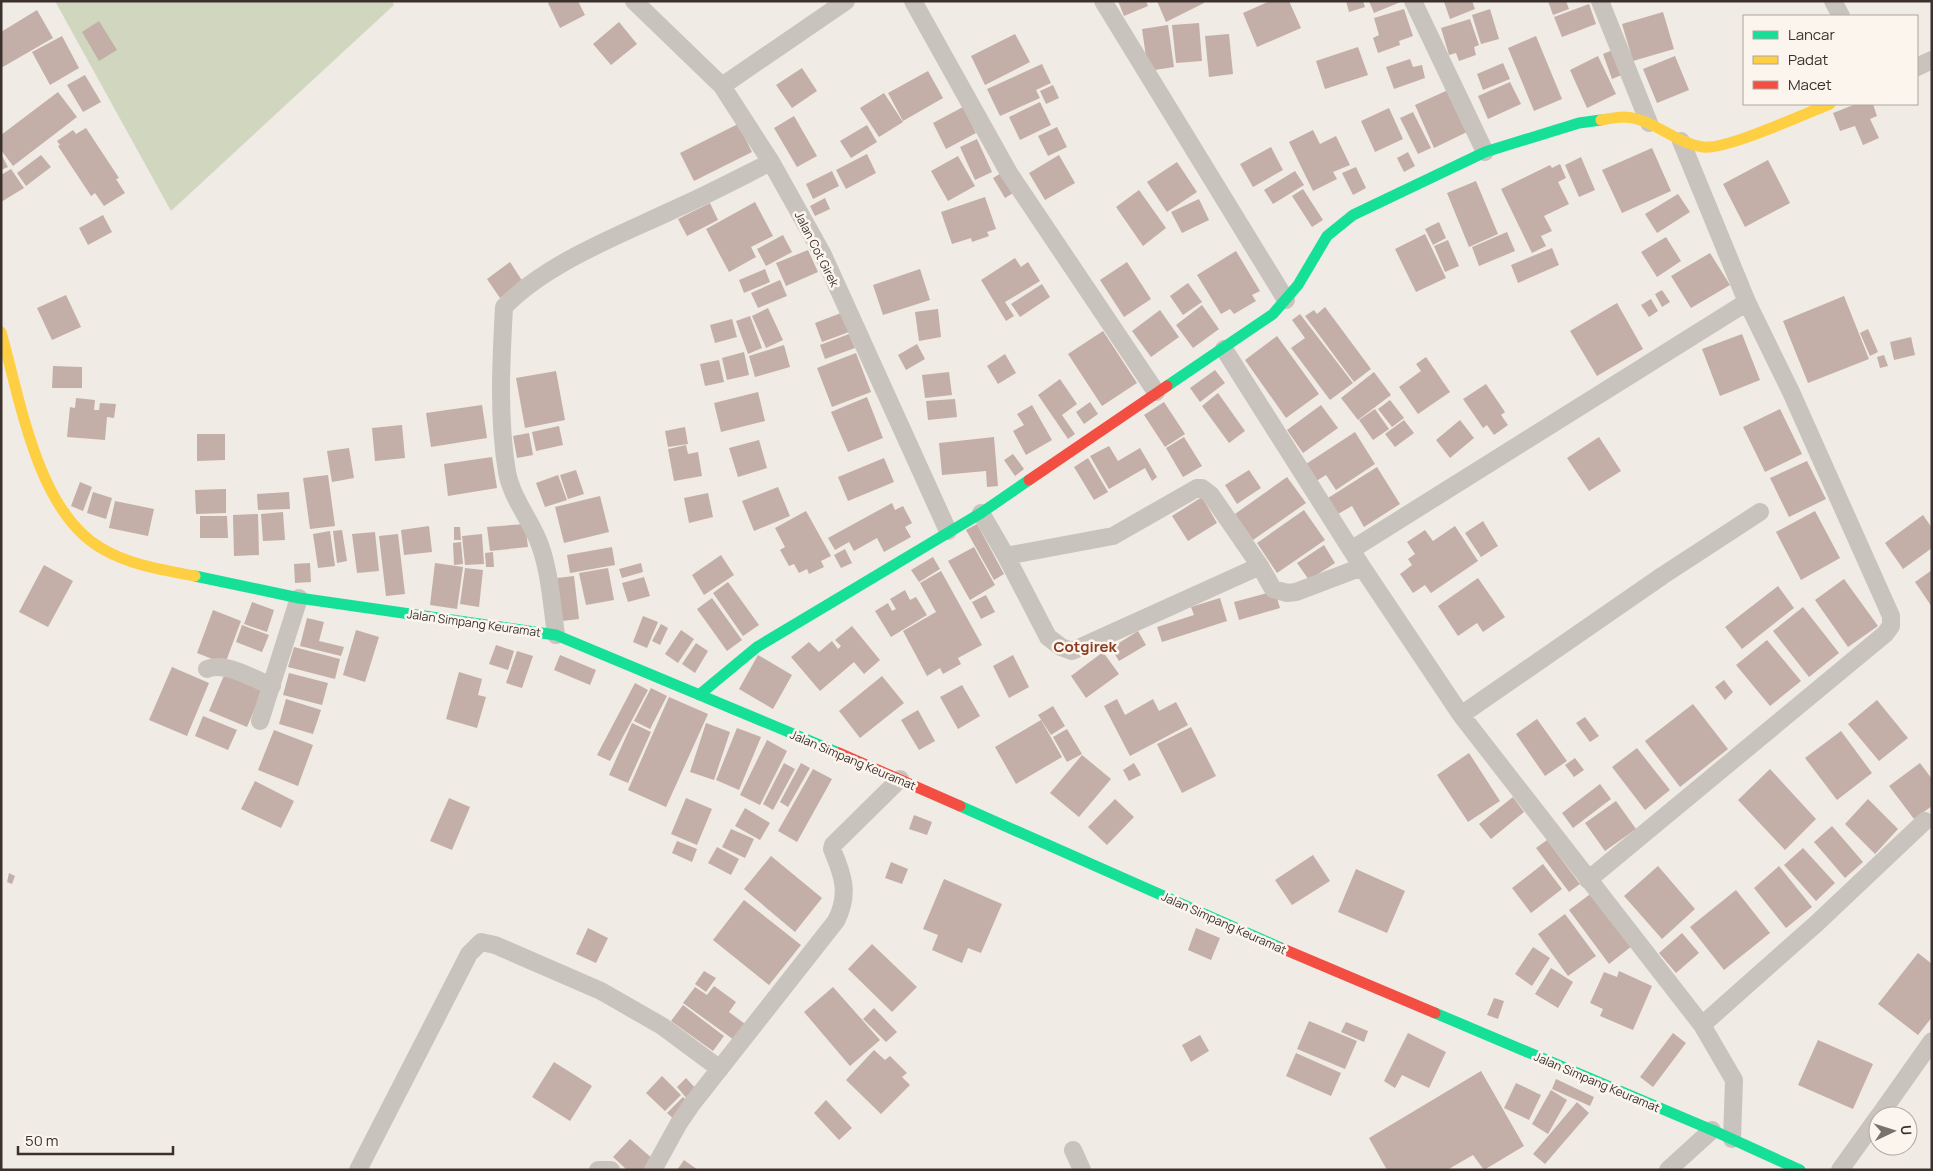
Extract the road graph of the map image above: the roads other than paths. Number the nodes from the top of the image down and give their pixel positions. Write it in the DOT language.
graph roads {
  1 [pos="634,1"];
  2 [pos="846,1"];
  3 [pos="913,1"];
  4 [pos="1103,1"];
  5 [pos="1413,1"];
  6 [pos="1600,1"];
  7 [pos="1833,1"];
  8 [pos="1840,15"];
  9 [pos="1932,60"];
  10 [pos="1918,67"];
  11 [pos="722,86"];
  12 [pos="1827,105"];
  13 [pos="1649,123"];
  14 [pos="1681,141"];
  15 [pos="1485,152"];
  16 [pos="771,162"];
  17 [pos="1286,300"];
  18 [pos="1747,302"];
  19 [pos="1,332"];
  20 [pos="1224,349"];
  21 [pos="1156,392"];
  22 [pos="1760,512"];
  23 [pos="980,513"];
  24 [pos="948,531"];
  25 [pos="1351,550"];
  26 [pos="1006,556"];
  27 [pos="1260,566"];
  28 [pos="1362,567"];
  29 [pos="299,598"];
  30 [pos="556,635"];
  31 [pos="207,669"];
  32 [pos="272,686"];
  33 [pos="699,695"];
  34 [pos="1461,715"];
  35 [pos="260,721"];
  36 [pos="900,779"];
  37 [pos="1925,821"];
  38 [pos="1588,880"];
  39 [pos="1702,1025"];
  40 [pos="1932,1041"];
  41 [pos="720,1070"];
  42 [pos="1886,1106"];
  43 [pos="1712,1130"];
  44 [pos="1868,1131"];
  45 [pos="1732,1139"];
  46 [pos="1073,1150"];
  47 [pos="358,1170"];
  48 [pos="598,1170"];
  49 [pos="611,1170"];
  50 [pos="653,1170"];
  51 [pos="1082,1170"];
  52 [pos="1668,1170"];
  53 [pos="1800,1170"];
  54 [pos="1840,1170"];
  1 -- 11 [label="street, Jalan Cot Girek"];
  2 -- 11 [label="street"];
  3 -- 21 [label="street"];
  4 -- 17 [label="street"];
  5 -- 15 [label="street"];
  6 -- 13 [label="street"];
  7 -- 8 [label="street"];
  9 -- 10 [label="street"];
  11 -- 16 [label="street, Jalan Cot Girek"];
  12 -- 14 [label="main road"];
  13 -- 14 [label="main road"];
  13 -- 15 [label="main road"];
  14 -- 18 [label="street"];
  15 -- 17 [label="main road"];
  16 -- 24 [label="street, Jalan Cot Girek"];
  16 -- 30 [label="street"];
  17 -- 20 [label="main road"];
  18 -- 25 [label="street"];
  18 -- 38 [label="street"];
  19 -- 29 [label="main road, Jalan Simpang Keuramat"];
  20 -- 21 [label="main road"];
  20 -- 25 [label="street"];
  21 -- 23 [label="main road"];
  22 -- 34 [label="street"];
  23 -- 24 [label="main road"];
  23 -- 26 [label="street"];
  24 -- 33 [label="main road"];
  25 -- 28 [label="street"];
  26 -- 27 [label="street"];
  26 -- 27 [label="street"];
  27 -- 28 [label="street"];
  28 -- 34 [label="street"];
  29 -- 30 [label="main road, Jalan Simpang Keuramat"];
  29 -- 32 [label="street"];
  30 -- 33 [label="main road, Jalan Simpang Keuramat"];
  31 -- 32 [label="street"];
  32 -- 35 [label="street"];
  33 -- 36 [label="main road, Jalan Simpang Keuramat"];
  34 -- 38 [label="street"];
  36 -- 41 [label="street"];
  36 -- 43 [label="main road, Jalan Simpang Keuramat"];
  37 -- 39 [label="street"];
  38 -- 39 [label="street"];
  39 -- 45 [label="street"];
  40 -- 42 [label="street"];
  41 -- 47 [label="street"];
  41 -- 50 [label="street"];
  43 -- 45 [label="main road, Jalan Simpang Keuramat"];
  43 -- 52 [label="street"];
  44 -- 54 [label="street"];
  45 -- 53 [label="main road, Jalan Simpang Keuramat"];
  46 -- 51 [label="street"];
  48 -- 49 [label="street"];
}
